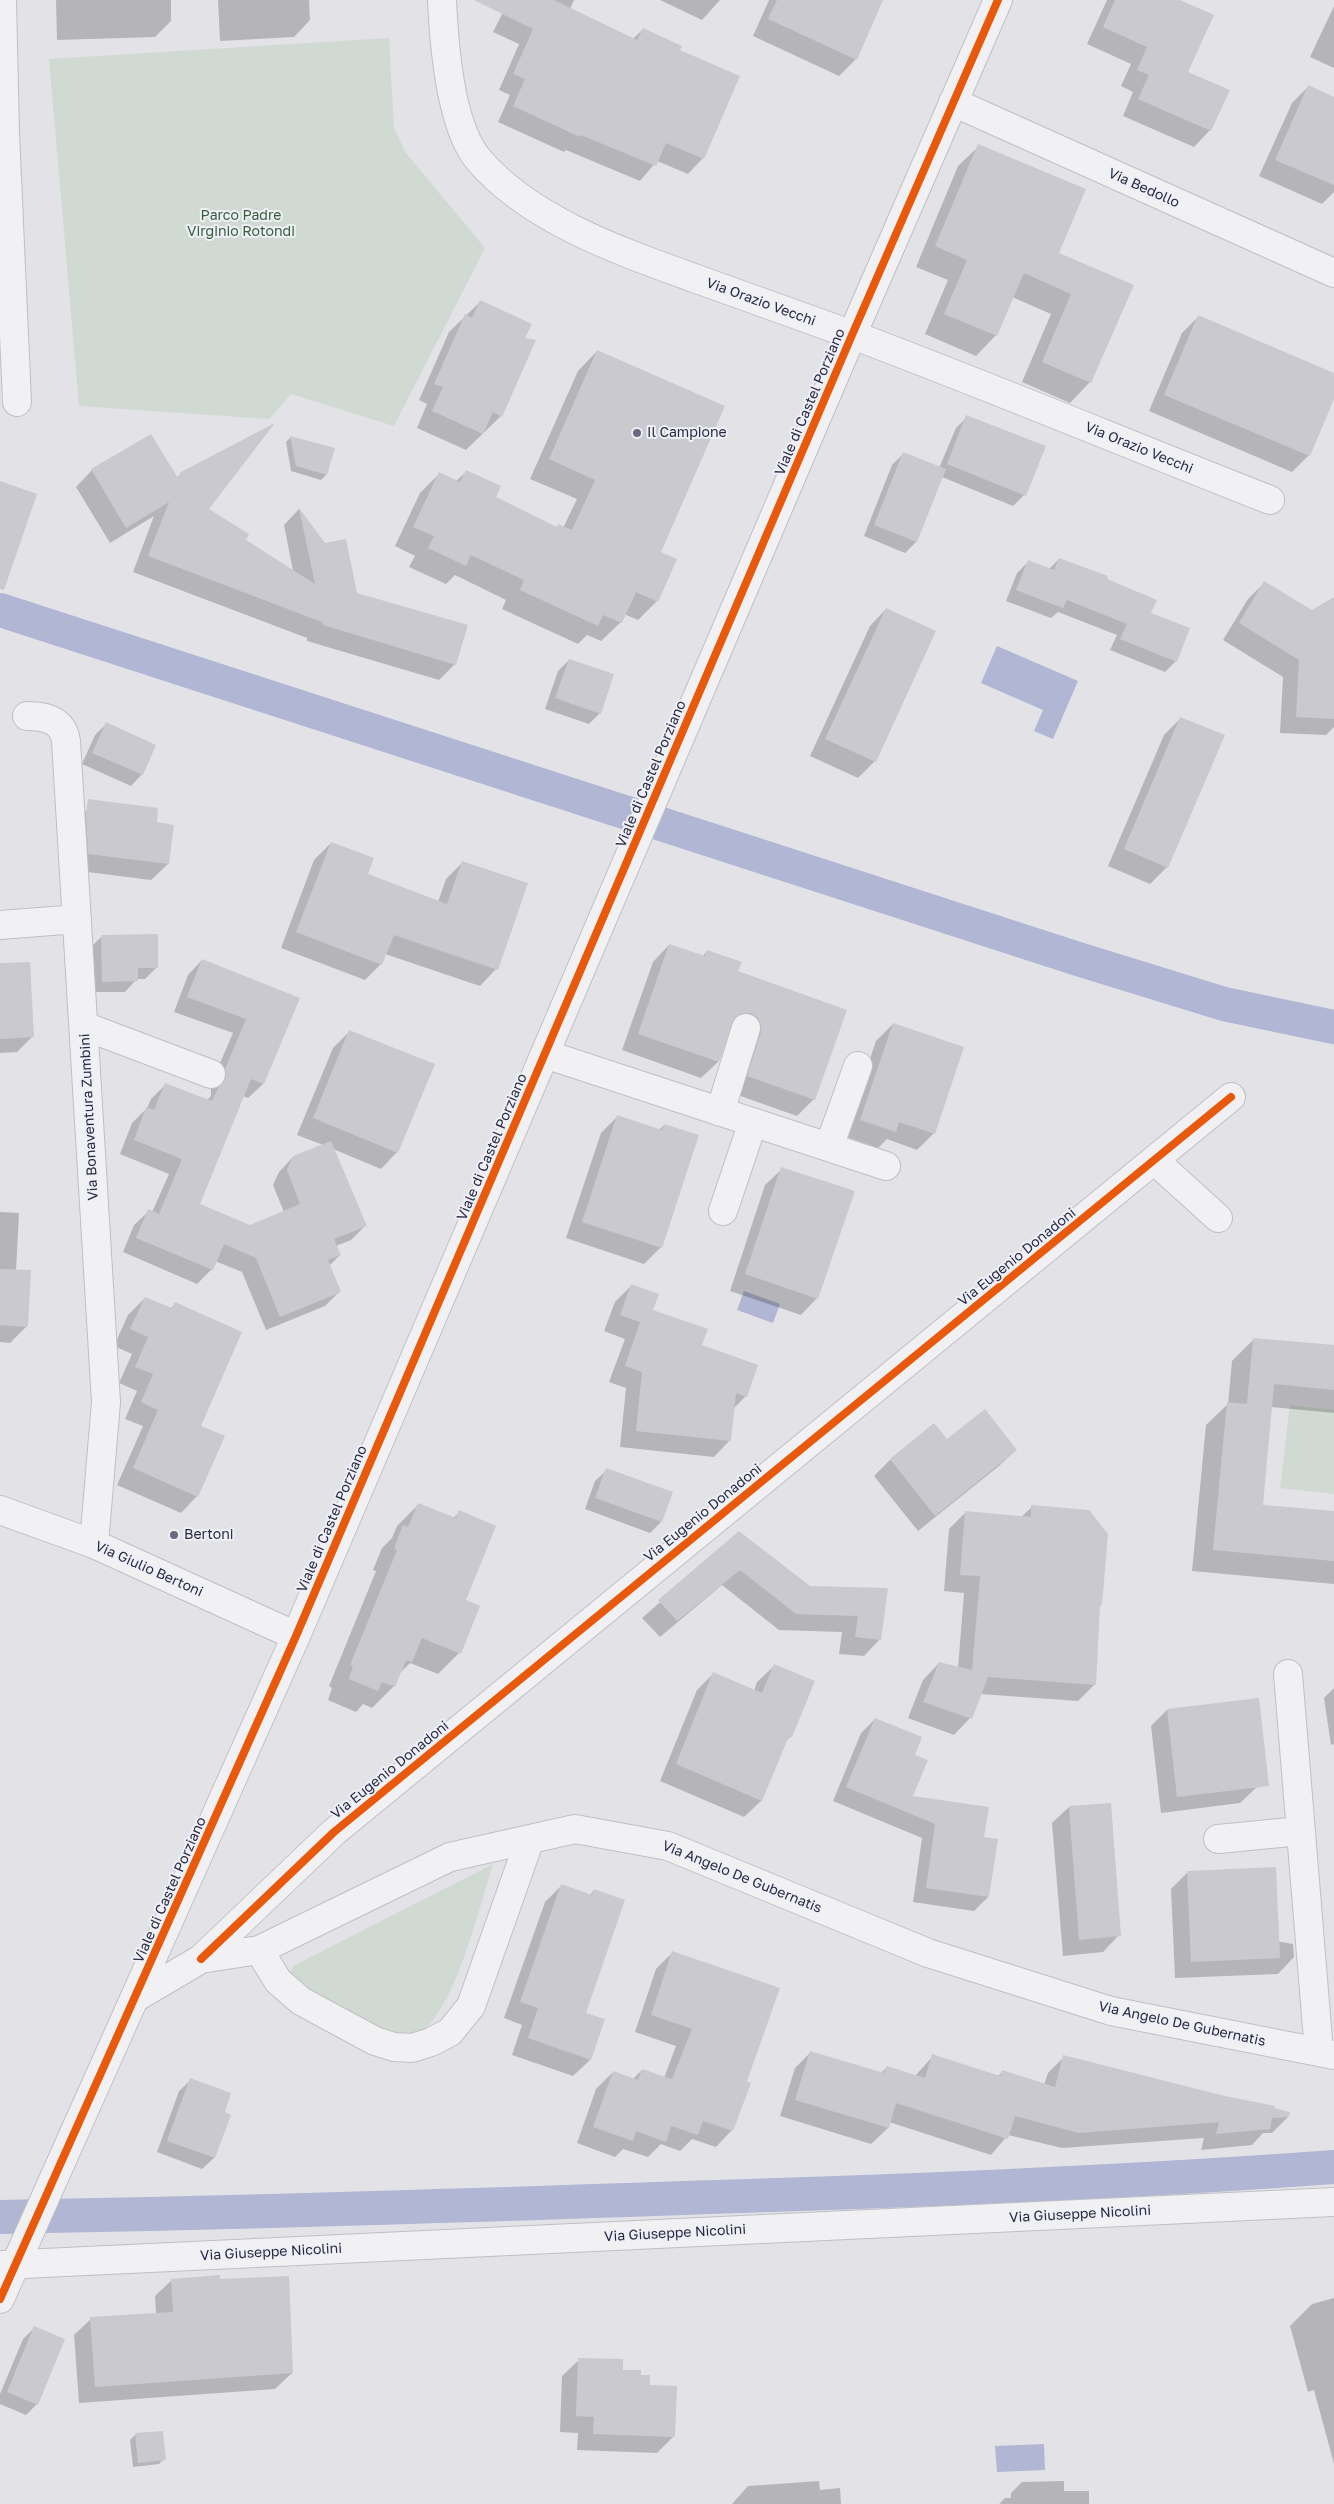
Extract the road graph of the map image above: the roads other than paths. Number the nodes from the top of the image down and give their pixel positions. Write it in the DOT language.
graph roads {
  1 [pos="2,0"];
  2 [pos="442,0"];
  3 [pos="998,0"];
  4 [pos="953,102"];
  5 [pos="2,133"];
  6 [pos="1334,274"];
  7 [pos="852,335"];
  8 [pos="17,402"];
  9 [pos="1270,500"];
  10 [pos="27,716"];
  11 [pos="77,918"];
  12 [pos="0,925"];
  13 [pos="84,1026"];
  14 [pos="746,1028"];
  15 [pos="545,1054"];
  16 [pos="858,1066"];
  17 [pos="211,1074"];
  18 [pos="1231,1097"];
  19 [pos="720,1112"];
  20 [pos="754,1122"];
  21 [pos="829,1147"];
  22 [pos="1154,1160"];
  23 [pos="886,1166"];
  24 [pos="723,1211"];
  25 [pos="1218,1218"];
  26 [pos="0,1510"];
  27 [pos="94,1544"];
  28 [pos="296,1636"];
  29 [pos="1288,1674"];
  30 [pos="1300,1830"];
  31 [pos="530,1839"];
  32 [pos="1218,1839"];
  33 [pos="259,1950"];
  34 [pos="201,1959"];
  35 [pos="135,1998"];
  36 [pos="1327,2054"];
  37 [pos="1334,2202"];
  38 [pos="14,2258"];
  39 [pos="0,2299"];
  1 -- 5 [label="street"];
  2 -- 7 [label="street, Via Orazio Vecchi"];
  3 -- 4 [label="street, Viale di Castel Porziano"];
  4 -- 6 [label="street, Via Bedollo"];
  4 -- 7 [label="street, Viale di Castel Porziano"];
  5 -- 8 [label="street"];
  7 -- 9 [label="street, Via Orazio Vecchi"];
  7 -- 15 [label="street, Viale di Castel Porziano"];
  10 -- 11 [label="street, Via Bonaventura Zumbini"];
  11 -- 12 [label="street"];
  11 -- 13 [label="street, Via Bonaventura Zumbini"];
  13 -- 17 [label="street"];
  13 -- 27 [label="street, Via Bonaventura Zumbini"];
  14 -- 19 [label="street"];
  15 -- 19 [label="street"];
  15 -- 28 [label="street, Viale di Castel Porziano"];
  16 -- 21 [label="street"];
  18 -- 22 [label="street, Via Eugenio Donadoni"];
  19 -- 20 [label="street"];
  20 -- 21 [label="street"];
  20 -- 24 [label="street"];
  21 -- 23 [label="street"];
  22 -- 25 [label="street"];
  22 -- 34 [label="street, Via Eugenio Donadoni"];
  26 -- 27 [label="street, Via Giulio Bertoni"];
  27 -- 28 [label="street, Via Giulio Bertoni"];
  28 -- 35 [label="street, Viale di Castel Porziano"];
  29 -- 30 [label="street"];
  30 -- 32 [label="street"];
  30 -- 36 [label="street"];
  31 -- 33 [label="street, Via Angelo De Gubernatis"];
  31 -- 33 [label="street"];
  31 -- 36 [label="street, Via Angelo De Gubernatis"];
  33 -- 34 [label="street, Via Angelo De Gubernatis"];
  34 -- 35 [label="street, Via Angelo De Gubernatis"];
  35 -- 38 [label="street, Viale di Castel Porziano"];
  37 -- 38 [label="street, Via Giuseppe Nicolini"];
  38 -- 39 [label="street, Viale di Castel Porziano"];
}
